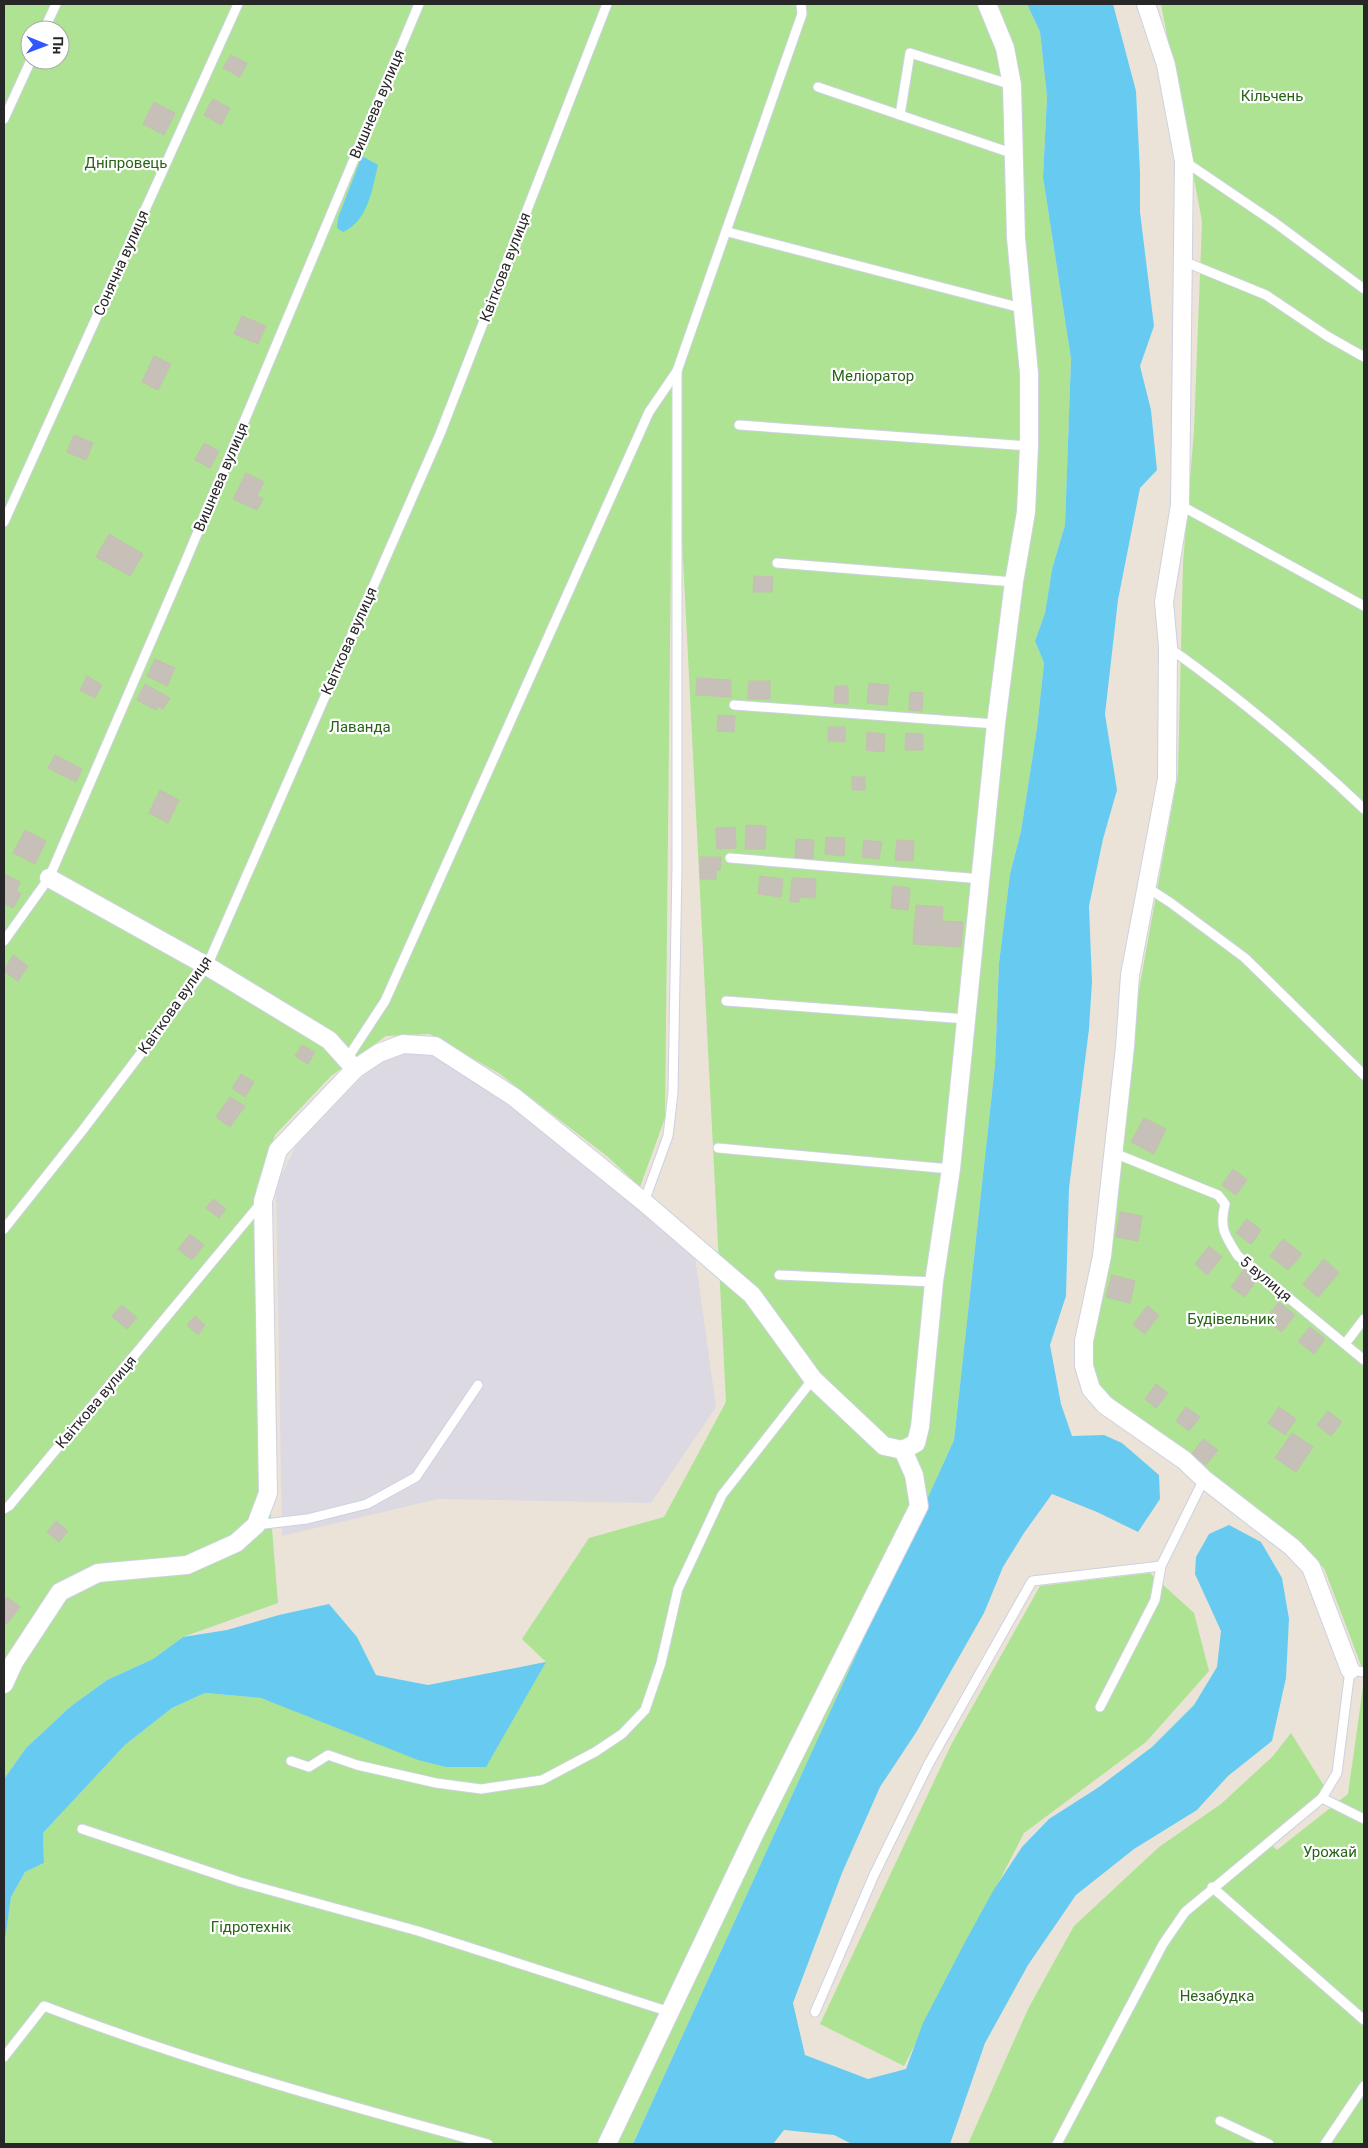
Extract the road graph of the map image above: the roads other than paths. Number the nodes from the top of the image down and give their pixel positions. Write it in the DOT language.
graph roads {
  1 [pos="56,4"];
  2 [pos="238,4"];
  3 [pos="419,4"];
  4 [pos="607,4"];
  5 [pos="801,4"];
  6 [pos="987,4"];
  7 [pos="1146,4"];
  8 [pos="49,20"];
  9 [pos="26,70"];
  10 [pos="1012,85"];
  11 [pos="818,87"];
  12 [pos="900,115"];
  13 [pos="4,119"];
  14 [pos="1014,154"];
  15 [pos="1184,161"];
  16 [pos="728,232"];
  17 [pos="1183,261"];
  18 [pos="1364,290"];
  19 [pos="1022,308"];
  20 [pos="1364,357"];
  21 [pos="677,371"];
  22 [pos="739,425"];
  23 [pos="1030,446"];
  24 [pos="1180,505"];
  25 [pos="4,522"];
  26 [pos="777,563"];
  27 [pos="1014,582"];
  28 [pos="1364,606"];
  29 [pos="1168,647"];
  30 [pos="734,705"];
  31 [pos="996,724"];
  32 [pos="1364,809"];
  33 [pos="730,858"];
  34 [pos="48,878"];
  35 [pos="982,879"];
  36 [pos="1148,888"];
  37 [pos="4,941"];
  38 [pos="206,966"];
  39 [pos="726,1001"];
  40 [pos="966,1018"];
  41 [pos="351,1064"];
  42 [pos="1364,1075"];
  43 [pos="718,1148"];
  44 [pos="1114,1152"];
  45 [pos="951,1169"];
  46 [pos="263,1201"];
  47 [pos="644,1202"];
  48 [pos="4,1229"];
  49 [pos="780,1275"];
  50 [pos="934,1282"];
  51 [pos="1364,1320"];
  52 [pos="1345,1344"];
  53 [pos="1364,1360"];
  54 [pos="813,1379"];
  55 [pos="478,1385"];
  56 [pos="903,1450"];
  57 [pos="1204,1480"];
  58 [pos="4,1509"];
  59 [pos="256,1526"];
  60 [pos="1161,1566"];
  61 [pos="1357,1671"];
  62 [pos="4,1684"];
  63 [pos="1100,1707"];
  64 [pos="291,1762"];
  65 [pos="1322,1798"];
  66 [pos="1364,1819"];
  67 [pos="82,1829"];
  68 [pos="1212,1888"];
  69 [pos="670,2012"];
  70 [pos="815,2012"];
  71 [pos="1364,2020"];
  72 [pos="4,2057"];
  73 [pos="1364,2086"];
  74 [pos="1220,2121"];
  75 [pos="488,2144"];
  76 [pos="606,2144"];
  77 [pos="1058,2144"];
  78 [pos="1269,2144"];
  79 [pos="1326,2144"];
  1 -- 8 [label="lane"];
  2 -- 25 [label="lane, Сонячна вулиця"];
  3 -- 34 [label="lane, Вишнева вулиця"];
  4 -- 38 [label="lane, Квіткова вулиця"];
  5 -- 16 [label="lane"];
  6 -- 10 [label="street"];
  7 -- 15 [label="street"];
  9 -- 13 [label="lane"];
  10 -- 12 [label="lane"];
  10 -- 14 [label="street"];
  11 -- 12 [label="lane"];
  12 -- 14 [label="lane"];
  14 -- 19 [label="street"];
  15 -- 17 [label="street"];
  15 -- 18 [label="lane"];
  16 -- 19 [label="lane"];
  16 -- 21 [label="lane"];
  17 -- 20 [label="lane"];
  17 -- 24 [label="street"];
  19 -- 23 [label="street"];
  21 -- 41 [label="lane"];
  21 -- 47 [label="lane"];
  22 -- 23 [label="lane"];
  23 -- 27 [label="street"];
  24 -- 28 [label="lane"];
  24 -- 29 [label="street"];
  26 -- 27 [label="lane"];
  27 -- 31 [label="street"];
  29 -- 32 [label="lane"];
  29 -- 36 [label="street"];
  30 -- 31 [label="lane"];
  31 -- 35 [label="street"];
  33 -- 35 [label="lane"];
  34 -- 37 [label="lane, Вишнева вулиця"];
  34 -- 38 [label="street"];
  35 -- 40 [label="street"];
  36 -- 42 [label="lane"];
  36 -- 44 [label="street"];
  38 -- 41 [label="street"];
  38 -- 48 [label="lane, Квіткова вулиця"];
  39 -- 40 [label="lane"];
  40 -- 45 [label="street"];
  41 -- 46 [label="street"];
  41 -- 47 [label="street"];
  43 -- 45 [label="lane"];
  44 -- 52 [label="lane, 5 вулиця"];
  44 -- 57 [label="street"];
  45 -- 50 [label="street"];
  46 -- 58 [label="lane, Квіткова вулиця"];
  46 -- 59 [label="street"];
  47 -- 54 [label="street"];
  49 -- 50 [label="lane"];
  50 -- 56 [label="street"];
  51 -- 52 [label="lane"];
  52 -- 53 [label="lane, 5 вулиця"];
  54 -- 56 [label="street"];
  54 -- 64 [label="lane"];
  55 -- 59 [label="lane"];
  56 -- 69 [label="street"];
  57 -- 60 [label="lane"];
  57 -- 61 [label="street"];
  59 -- 62 [label="street"];
  60 -- 63 [label="lane"];
  60 -- 70 [label="lane"];
  61 -- 65 [label="lane"];
  65 -- 66 [label="lane"];
  65 -- 68 [label="lane"];
  67 -- 69 [label="lane"];
  68 -- 71 [label="lane"];
  68 -- 77 [label="lane"];
  69 -- 76 [label="street"];
  72 -- 75 [label="lane"];
  73 -- 79 [label="lane"];
  74 -- 78 [label="lane"];
}
